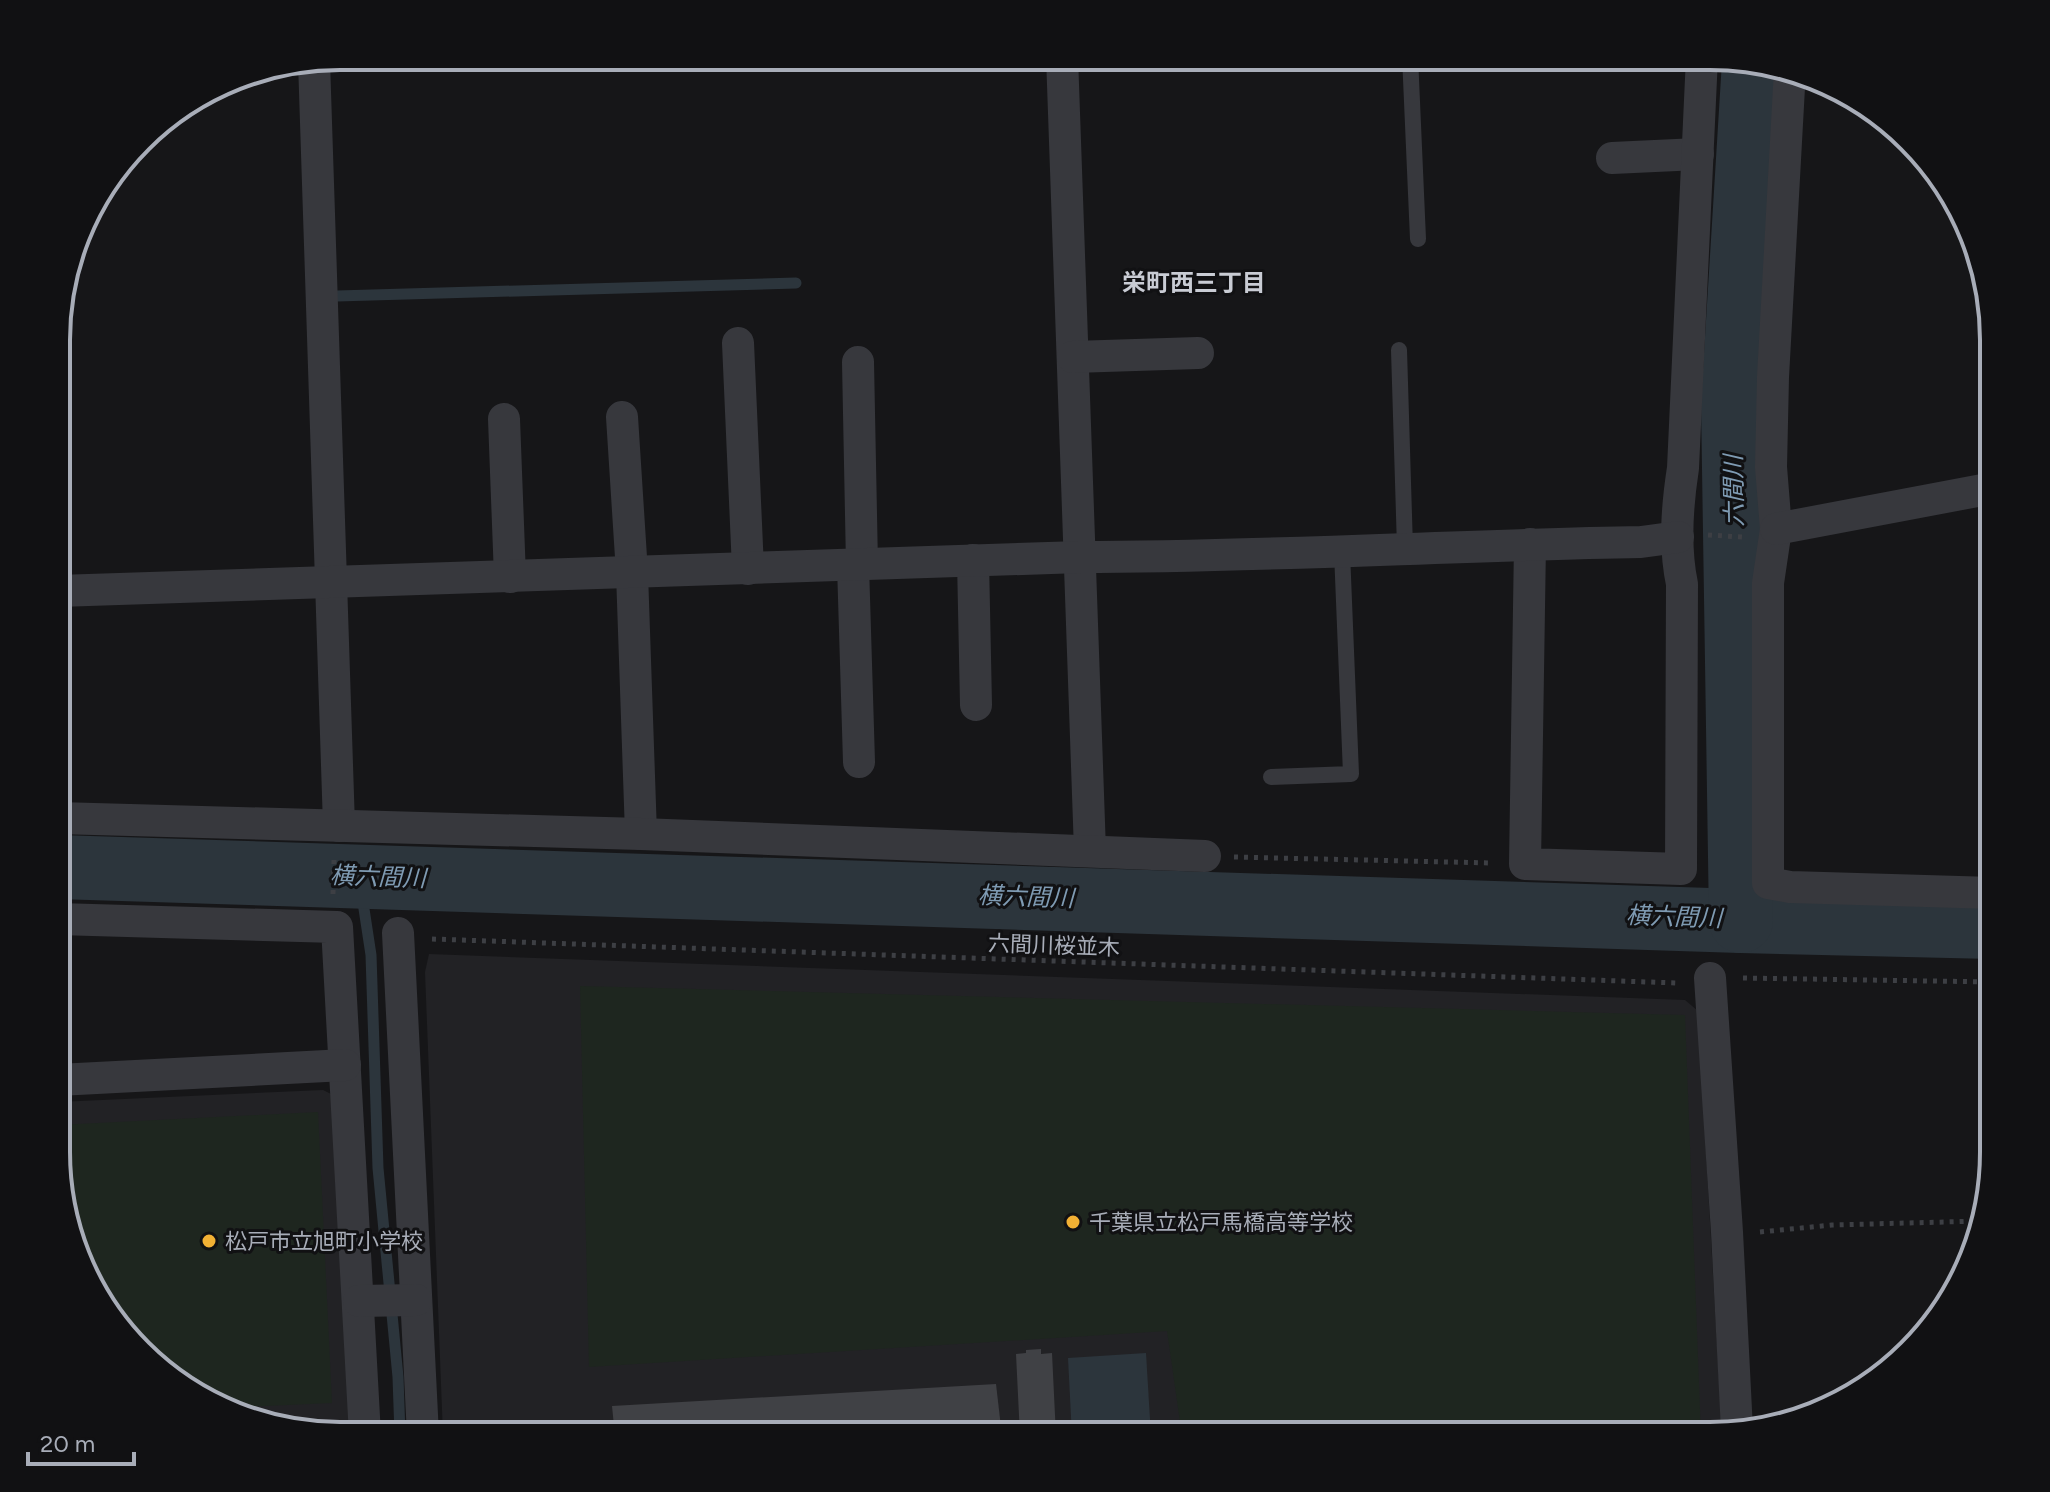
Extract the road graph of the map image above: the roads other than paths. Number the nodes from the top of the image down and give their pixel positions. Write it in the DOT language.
graph roads {
  1 [pos="314,71"];
  2 [pos="1063,71"];
  3 [pos="1411,71"];
  4 [pos="1701,71"];
  5 [pos="1789,82"];
  6 [pos="1698,154"];
  7 [pos="1612,158"];
  8 [pos="1418,239"];
  9 [pos="738,343"];
  10 [pos="1399,350"];
  11 [pos="1198,353"];
  12 [pos="1073,357"];
  13 [pos="858,362"];
  14 [pos="622,417"];
  15 [pos="504,419"];
  16 [pos="1979,491"];
  17 [pos="1762,533"];
  18 [pos="1692,536"];
  19 [pos="1530,544"];
  20 [pos="1405,548"];
  21 [pos="1342,552"];
  22 [pos="1080,557"];
  23 [pos="973,560"];
  24 [pos="857,565"];
  25 [pos="748,569"];
  26 [pos="632,573"];
  27 [pos="510,577"];
  28 [pos="331,583"];
  29 [pos="70,591"];
  30 [pos="976,705"];
  31 [pos="859,762"];
  32 [pos="1271,777"];
  33 [pos="71,818"];
  34 [pos="338,826"];
  35 [pos="641,834"];
  36 [pos="1090,851"];
  37 [pos="1205,856"];
  38 [pos="1979,893"];
  39 [pos="71,919"];
  40 [pos="398,933"];
  41 [pos="1710,981"];
  42 [pos="345,1065"];
  43 [pos="71,1079"];
  44 [pos="416,1300"];
  45 [pos="359,1301"];
  46 [pos="1737,1420"];
  47 [pos="364,1421"];
  48 [pos="422,1421"];
  1 -- 28 [label="street"];
  2 -- 12 [label="street"];
  3 -- 8 [label="lane"];
  4 -- 6 [label="street"];
  5 -- 17 [label="street"];
  6 -- 7 [label="street"];
  6 -- 18 [label="street"];
  9 -- 25 [label="street"];
  10 -- 20 [label="lane"];
  11 -- 12 [label="street"];
  12 -- 22 [label="street"];
  13 -- 24 [label="street"];
  14 -- 26 [label="street"];
  15 -- 27 [label="street"];
  16 -- 17 [label="street"];
  17 -- 38 [label="street"];
  18 -- 19 [label="street"];
  18 -- 19 [label="street"];
  19 -- 20 [label="street"];
  20 -- 21 [label="street"];
  21 -- 22 [label="street"];
  21 -- 32 [label="lane"];
  22 -- 23 [label="street"];
  22 -- 36 [label="street"];
  23 -- 24 [label="street"];
  23 -- 30 [label="street"];
  24 -- 25 [label="street"];
  24 -- 31 [label="street"];
  25 -- 26 [label="street"];
  26 -- 27 [label="street"];
  26 -- 35 [label="street"];
  27 -- 28 [label="street"];
  28 -- 29 [label="street"];
  28 -- 34 [label="street"];
  33 -- 34 [label="street"];
  34 -- 35 [label="street"];
  35 -- 36 [label="street"];
  36 -- 37 [label="street"];
  39 -- 42 [label="street"];
  40 -- 44 [label="street"];
  41 -- 46 [label="street"];
  42 -- 43 [label="street"];
  42 -- 45 [label="street"];
  44 -- 45 [label="street"];
  44 -- 48 [label="street"];
  45 -- 47 [label="street"];
}
